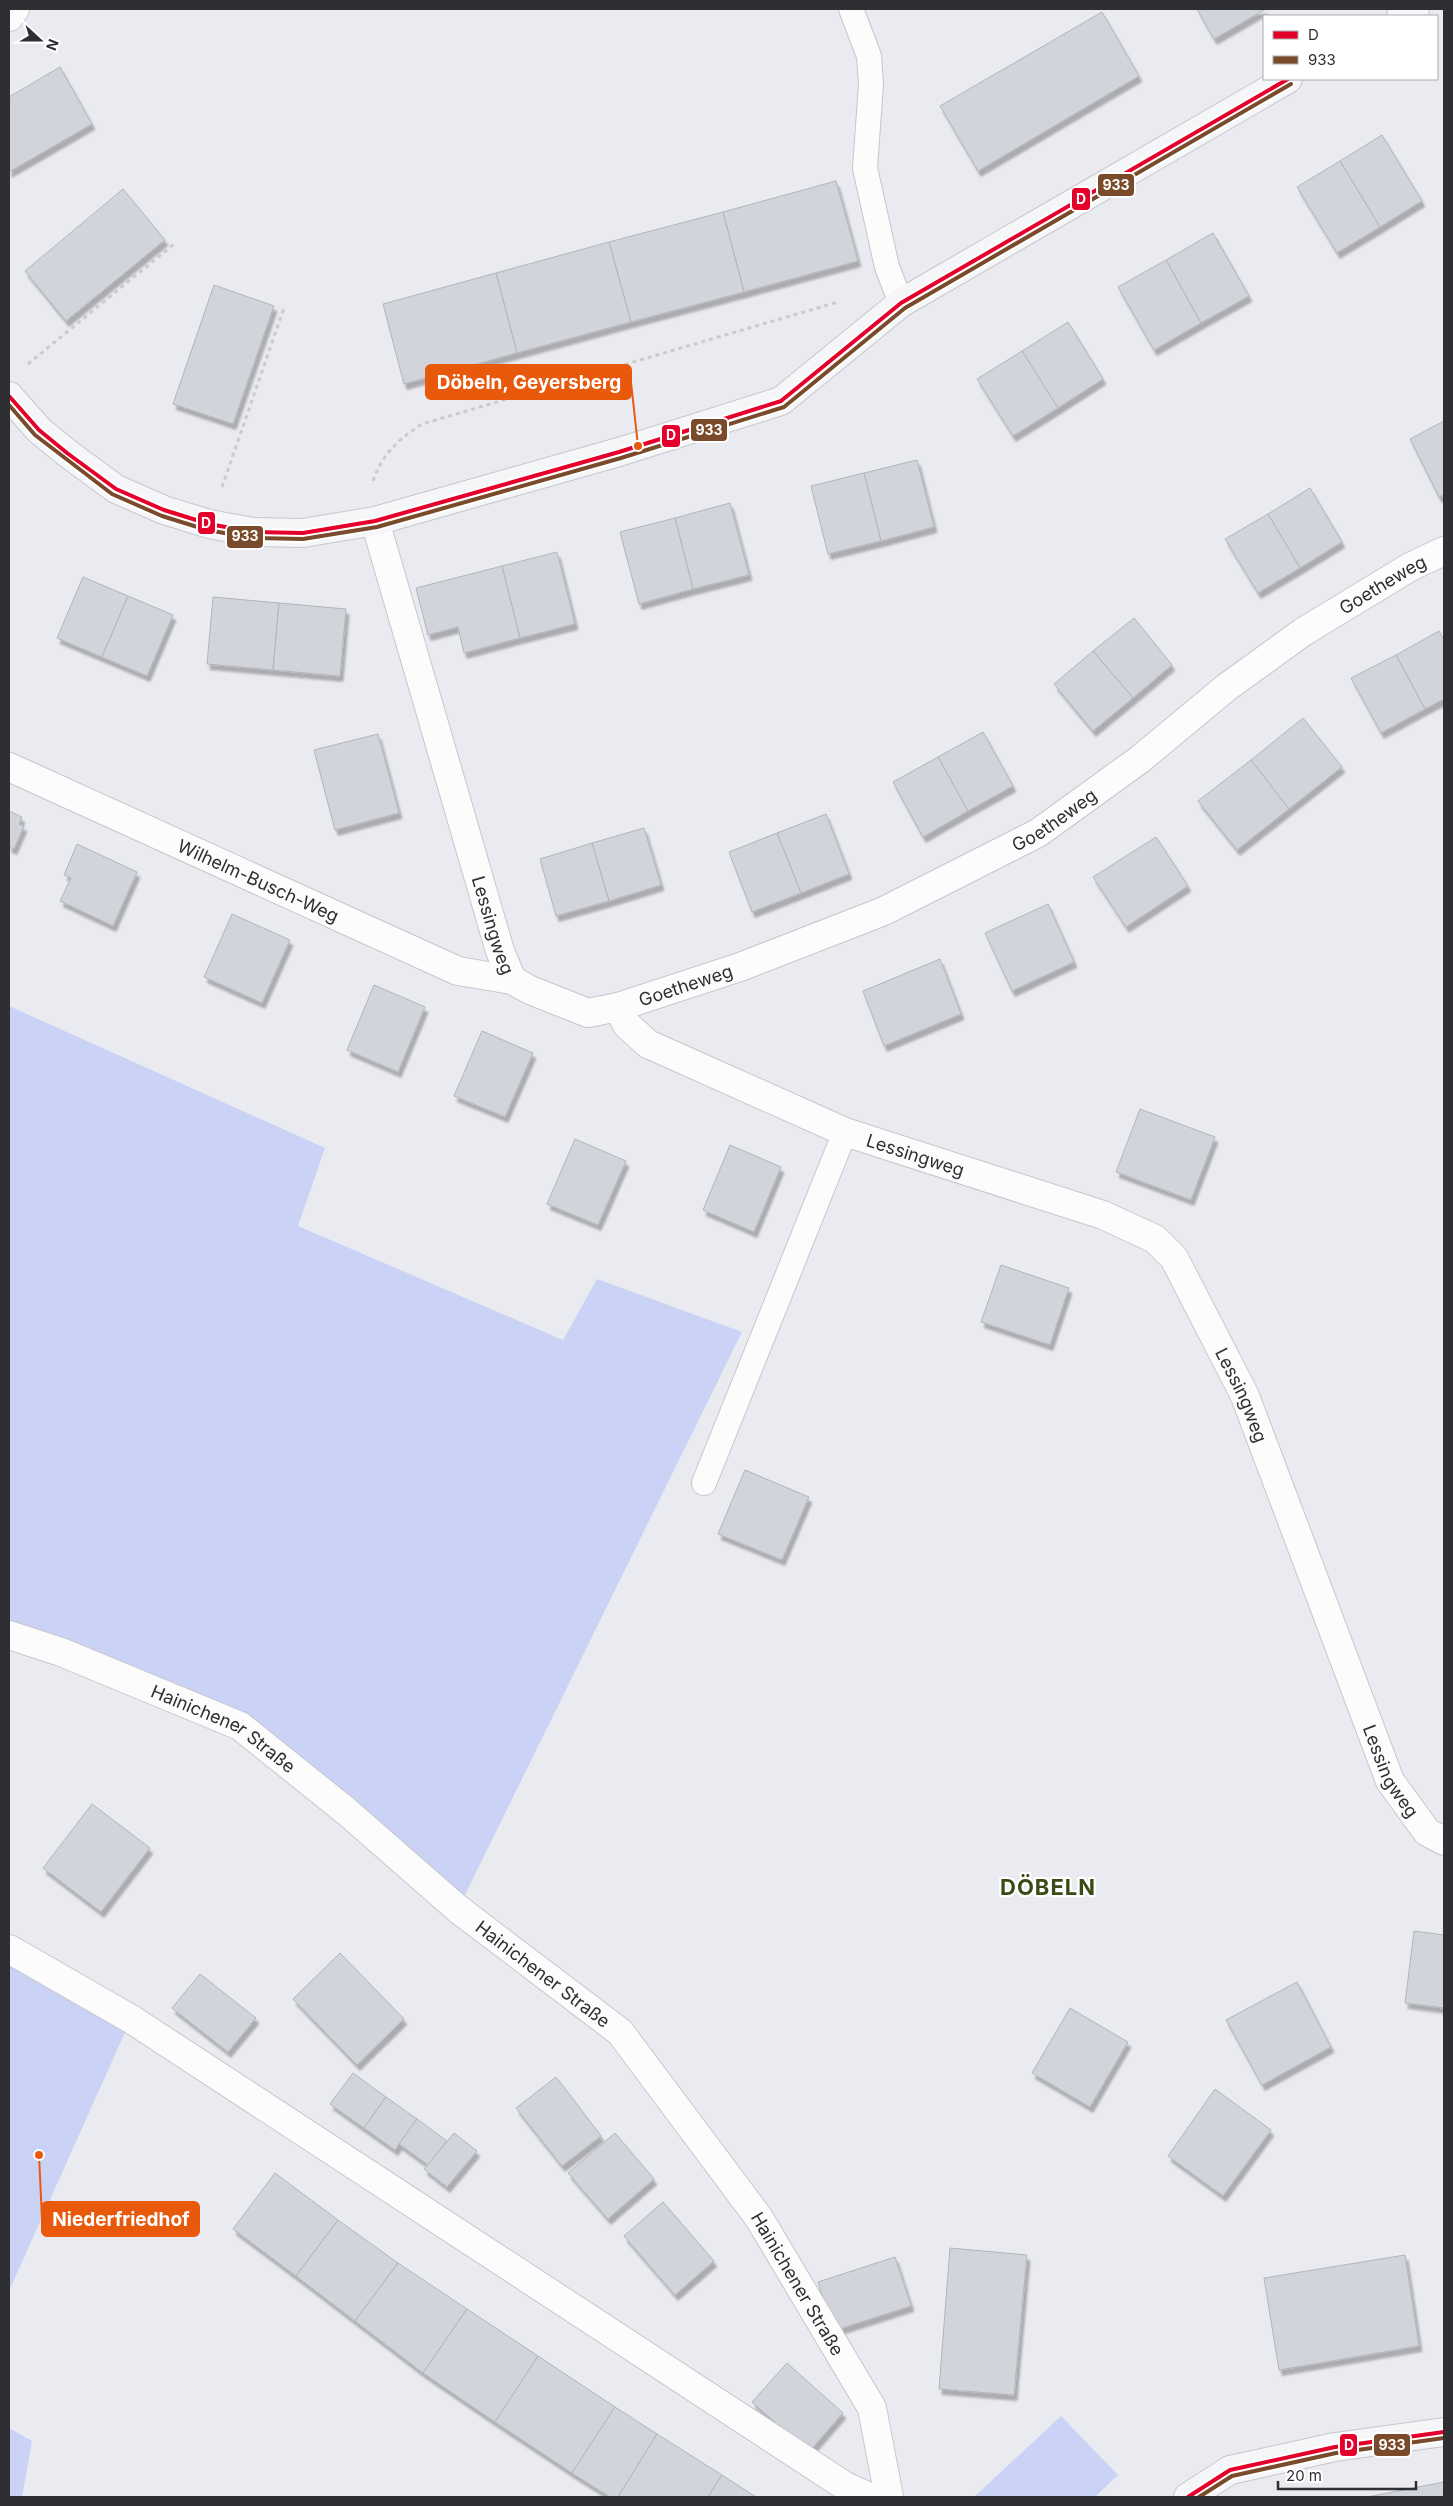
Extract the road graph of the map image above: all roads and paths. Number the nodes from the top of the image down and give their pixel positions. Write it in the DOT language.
graph roads {
  1 [pos="15,9"];
  2 [pos="851,9"];
  3 [pos="1415,9"];
  4 [pos="1403,15"];
  5 [pos="9,17"];
  6 [pos="1286,80"];
  7 [pos="174,244"];
  8 [pos="898,295"];
  9 [pos="284,308"];
  10 [pos="24,368"];
  11 [pos="9,396"];
  12 [pos="374,521"];
  13 [pos="210,524"];
  14 [pos="1444,551"];
  15 [pos="9,767"];
  16 [pos="512,980"];
  17 [pos="618,1007"];
  18 [pos="846,1132"];
  19 [pos="704,1483"];
  20 [pos="9,1635"];
  21 [pos="1444,1841"];
  22 [pos="9,1949"];
  23 [pos="1444,2432"];
  24 [pos="868,2497"];
  25 [pos="889,2497"];
  26 [pos="1188,2497"];
  1 -- 5 [label="street"];
  2 -- 8 [label="lane"];
  3 -- 4 [label="main road"];
  6 -- 8 [label="main road"];
  7 -- 10 [label="path"];
  8 -- 12 [label="main road"];
  8 -- 12 [label="path"];
  9 -- 13 [label="path"];
  11 -- 13 [label="main road"];
  12 -- 13 [label="main road"];
  12 -- 16 [label="street, Lessingweg"];
  14 -- 17 [label="street, Goetheweg"];
  15 -- 16 [label="street, Wilhelm-Busch-Weg"];
  16 -- 17 [label="street, Lessingweg"];
  17 -- 18 [label="street, Lessingweg"];
  18 -- 19 [label="lane"];
  18 -- 21 [label="street, Lessingweg"];
  20 -- 25 [label="street, Hainichener Straße"];
  22 -- 24 [label="street"];
  23 -- 26 [label="main road"];
}
